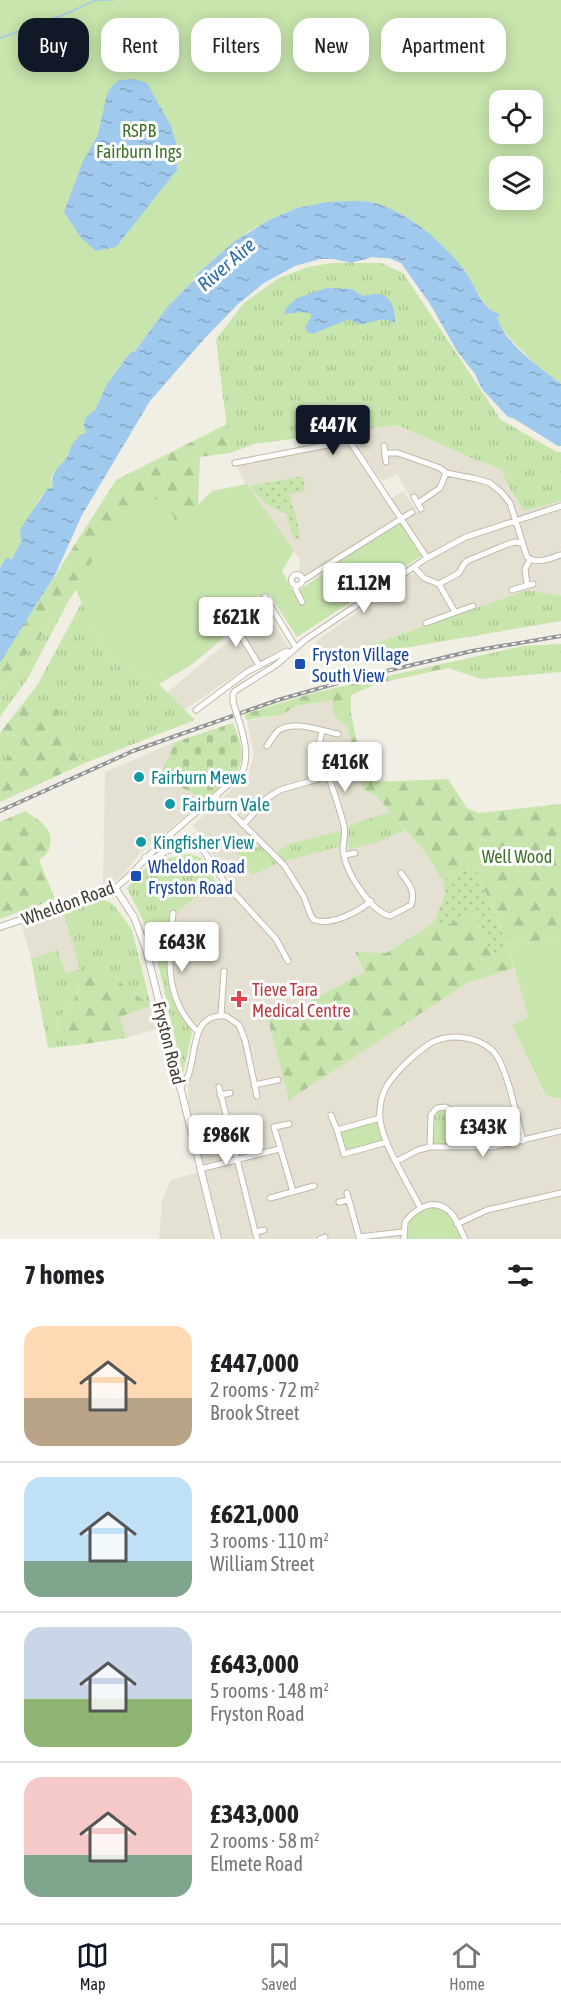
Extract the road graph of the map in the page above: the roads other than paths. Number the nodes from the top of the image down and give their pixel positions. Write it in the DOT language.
graph roads {
  1 [pos="386,462"];
  2 [pos="235,463"];
  3 [pos="446,473"];
  4 [pos="414,496"];
  5 [pos="561,506"];
  6 [pos="412,512"];
  7 [pos="402,518"];
  8 [pos="516,520"];
  9 [pos="522,543"];
  10 [pos="561,555"];
  11 [pos="427,558"];
  12 [pos="530,560"];
  13 [pos="414,567"];
  14 [pos="439,584"];
  15 [pos="512,590"];
  16 [pos="265,597"];
  17 [pos="302,602"];
  18 [pos="269,603"];
  19 [pos="473,606"];
  20 [pos="455,612"];
  21 [pos="426,624"];
  22 [pos="295,647"];
  23 [pos="260,665"];
  24 [pos="196,710"];
  25 [pos="275,722"];
  26 [pos="280,730"];
  27 [pos="322,731"];
  28 [pos="338,734"];
  29 [pos="267,746"];
  30 [pos="328,776"];
  31 [pos="216,796"];
  32 [pos="243,825"];
  33 [pos="355,853"];
  34 [pos="345,855"];
  35 [pos="145,857"];
  36 [pos="401,873"];
  37 [pos="115,888"];
  38 [pos="371,901"];
  39 [pos="172,914"];
  40 [pos="0,927"];
  41 [pos="288,961"];
  42 [pos="224,971"];
  43 [pos="221,1015"];
  44 [pos="198,1032"];
  45 [pos="278,1080"];
  46 [pos="254,1085"];
  47 [pos="219,1087"];
  48 [pos="180,1088"];
  49 [pos="230,1093"];
  50 [pos="220,1095"];
  51 [pos="257,1096"];
  52 [pos="331,1115"];
  53 [pos="380,1118"];
  54 [pos="289,1124"];
  55 [pos="337,1130"];
  56 [pos="561,1131"];
  57 [pos="523,1141"];
  58 [pos="387,1142"];
  59 [pos="467,1146"];
  60 [pos="430,1147"];
  61 [pos="279,1149"];
  62 [pos="237,1159"];
  63 [pos="397,1161"];
  64 [pos="200,1169"];
  65 [pos="314,1186"];
  66 [pos="293,1192"];
  67 [pos="561,1193"];
  68 [pos="270,1198"];
  69 [pos="339,1202"];
  70 [pos="420,1206"];
  71 [pos="458,1224"];
  72 [pos="264,1230"];
  73 [pos="403,1232"];
  74 [pos="256,1236"];
  75 [pos="218,1239"];
  76 [pos="404,1239"];
  77 [pos="465,1239"];
  1 -- 3 [label="street"];
  2 -- 7 [label="street"];
  3 -- 4 [label="street"];
  3 -- 8 [label="street"];
  5 -- 8 [label="street, Wheldon Road"];
  6 -- 7 [label="street"];
  7 -- 11 [label="street"];
  7 -- 17 [label="street"];
  8 -- 9 [label="street"];
  8 -- 11 [label="street, Wheldon Road"];
  9 -- 12 [label="street"];
  9 -- 14 [label="street"];
  10 -- 12 [label="street"];
  11 -- 13 [label="street, Wheldon Road"];
  12 -- 15 [label="street"];
  13 -- 14 [label="street"];
  13 -- 22 [label="street, Wheldon Road"];
  14 -- 20 [label="street"];
  16 -- 18 [label="street"];
  18 -- 22 [label="street"];
  18 -- 23 [label="street"];
  19 -- 20 [label="street"];
  20 -- 21 [label="street"];
  22 -- 23 [label="street"];
  22 -- 31 [label="street, Wheldon Road, bridge"];
  23 -- 24 [label="street"];
  25 -- 26 [label="street"];
  26 -- 27 [label="street"];
  26 -- 29 [label="street"];
  27 -- 28 [label="street"];
  27 -- 30 [label="street"];
  30 -- 32 [label="street"];
  30 -- 34 [label="street"];
  31 -- 32 [label="street"];
  31 -- 35 [label="street, Wheldon Road"];
  32 -- 38 [label="street"];
  33 -- 34 [label="street"];
  34 -- 38 [label="street"];
  35 -- 37 [label="street, Wheldon Road"];
  35 -- 41 [label="street"];
  36 -- 38 [label="street"];
  37 -- 40 [label="street, Wheldon Road"];
  37 -- 48 [label="street, Fryston Road"];
  39 -- 44 [label="street, Fryston Road"];
  42 -- 43 [label="street"];
  43 -- 44 [label="street"];
  43 -- 46 [label="street"];
  44 -- 48 [label="street"];
  45 -- 46 [label="street"];
  46 -- 51 [label="street"];
  47 -- 50 [label="street"];
  48 -- 64 [label="street, Fryston Road"];
  49 -- 50 [label="street"];
  50 -- 62 [label="street"];
  52 -- 55 [label="street"];
  53 -- 55 [label="street"];
  53 -- 57 [label="street"];
  53 -- 58 [label="street"];
  54 -- 61 [label="street"];
  55 -- 58 [label="street"];
  56 -- 57 [label="street"];
  57 -- 59 [label="street"];
  58 -- 63 [label="street"];
  59 -- 60 [label="street"];
  59 -- 60 [label="street"];
  60 -- 63 [label="street"];
  61 -- 62 [label="street"];
  61 -- 66 [label="street"];
  62 -- 64 [label="street"];
  62 -- 74 [label="street"];
  63 -- 70 [label="street"];
  64 -- 75 [label="street, Fryston Road"];
  65 -- 66 [label="street"];
  66 -- 68 [label="street"];
  67 -- 71 [label="street"];
  69 -- 73 [label="street"];
  70 -- 71 [label="street"];
  70 -- 73 [label="street"];
  71 -- 77 [label="street"];
  72 -- 74 [label="street"];
  73 -- 76 [label="street"];
}
